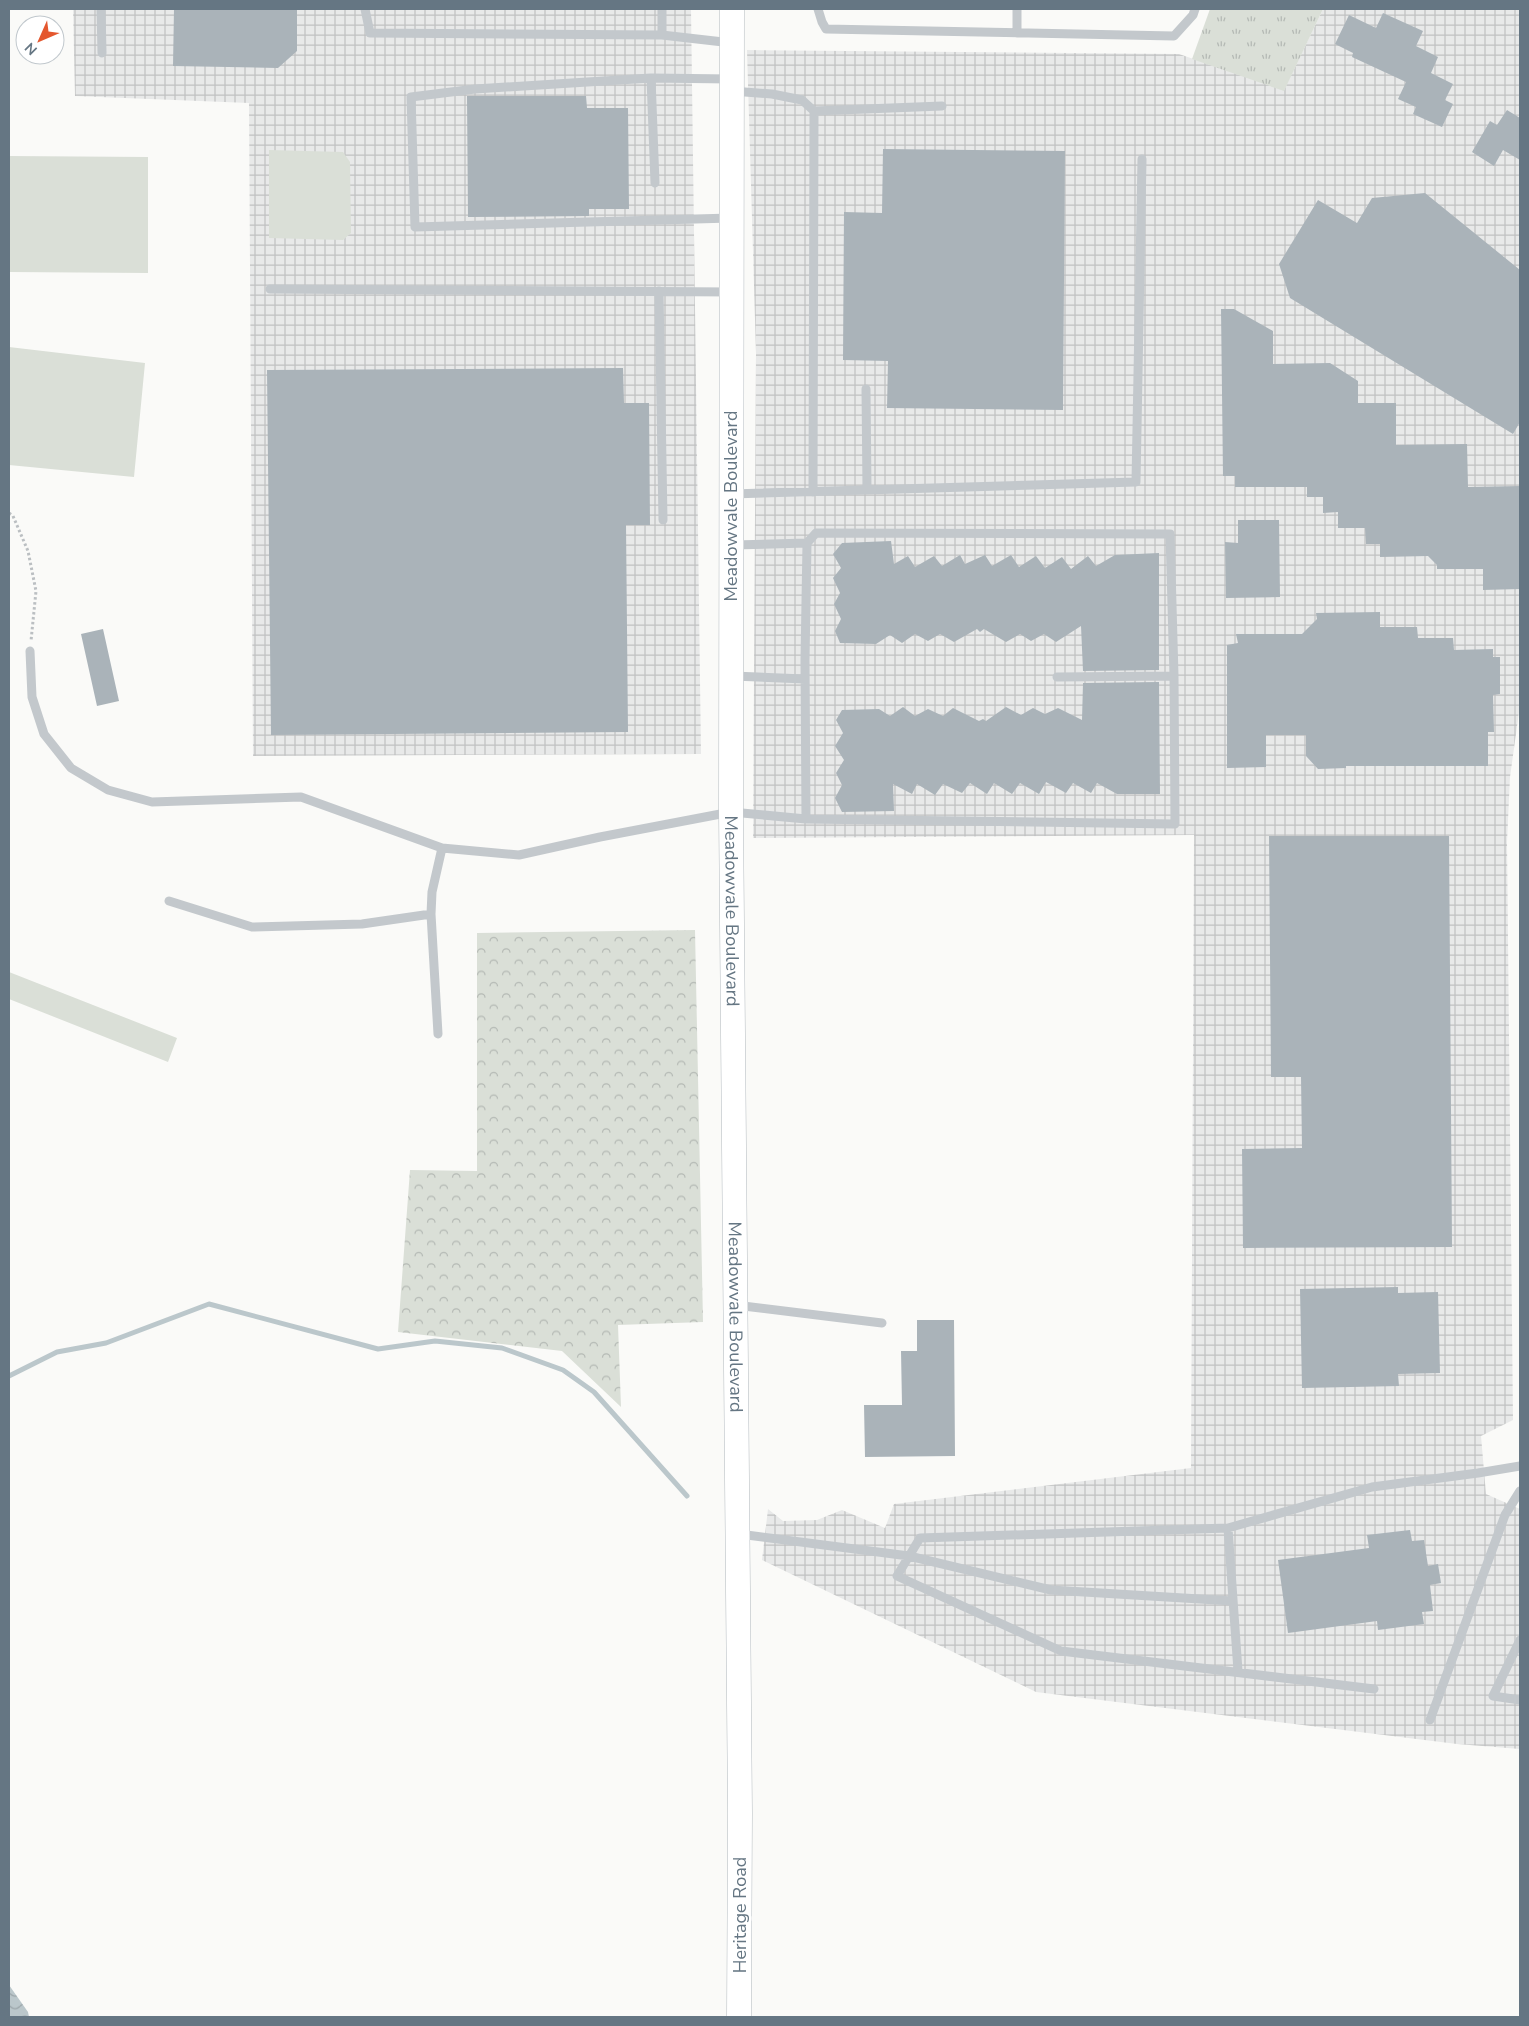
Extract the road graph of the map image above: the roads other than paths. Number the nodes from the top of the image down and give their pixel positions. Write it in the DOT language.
graph roads {
  1 [pos="101,9"];
  2 [pos="364,9"];
  3 [pos="662,9"];
  4 [pos="732,9"];
  5 [pos="818,9"];
  6 [pos="1017,9"];
  7 [pos="1195,9"];
  8 [pos="1017,33"];
  9 [pos="662,35"];
  10 [pos="732,44"];
  11 [pos="102,53"];
  12 [pos="651,78"];
  13 [pos="731,85"];
  14 [pos="942,106"];
  15 [pos="814,111"];
  16 [pos="1142,159"];
  17 [pos="655,183"];
  18 [pos="731,218"];
  19 [pos="270,289"];
  20 [pos="659,291"];
  21 [pos="731,292"];
  22 [pos="866,389"];
  23 [pos="868,490"];
  24 [pos="813,492"];
  25 [pos="731,494"];
  26 [pos="663,520"];
  27 [pos="807,543"];
  28 [pos="731,545"];
  29 [pos="30,651"];
  30 [pos="731,676"];
  31 [pos="1174,676"];
  32 [pos="1057,677"];
  33 [pos="805,679"];
  34 [pos="731,812"];
  35 [pos="806,819"];
  36 [pos="442,848"];
  37 [pos="168,901"];
  38 [pos="431,914"];
  39 [pos="438,1034"];
  40 [pos="735,1305"];
  41 [pos="882,1323"];
  42 [pos="1520,1466"];
  43 [pos="1520,1491"];
  44 [pos="1228,1528"];
  45 [pos="738,1534"];
  46 [pos="909,1556"];
  47 [pos="1233,1601"];
  48 [pos="1519,1645"];
  49 [pos="1238,1671"];
  50 [pos="1374,1689"];
  51 [pos="1520,1700"];
  52 [pos="1430,1720"];
  53 [pos="740,1813"];
  54 [pos="739,2017"];
  1 -- 11 [label="lane"];
  2 -- 9 [label="lane"];
  3 -- 9 [label="lane"];
  4 -- 10 [label="main road, Meadowvale Boulevard"];
  5 -- 8 [label="lane"];
  6 -- 8 [label="lane"];
  7 -- 8 [label="lane"];
  9 -- 10 [label="lane"];
  10 -- 13 [label="main road, Meadowvale Boulevard"];
  12 -- 13 [label="lane"];
  12 -- 17 [label="lane"];
  12 -- 18 [label="lane"];
  13 -- 15 [label="lane"];
  13 -- 18 [label="main road, Meadowvale Boulevard"];
  14 -- 15 [label="lane"];
  15 -- 24 [label="lane"];
  16 -- 23 [label="lane"];
  18 -- 21 [label="main road, Meadowvale Boulevard"];
  19 -- 20 [label="lane"];
  20 -- 21 [label="lane"];
  20 -- 26 [label="lane"];
  21 -- 25 [label="main road, Meadowvale Boulevard"];
  22 -- 23 [label="lane"];
  23 -- 24 [label="lane"];
  24 -- 25 [label="lane"];
  25 -- 28 [label="main road, Meadowvale Boulevard"];
  27 -- 28 [label="lane"];
  27 -- 31 [label="lane"];
  27 -- 33 [label="lane"];
  28 -- 30 [label="main road, Meadowvale Boulevard"];
  29 -- 36 [label="lane"];
  30 -- 33 [label="lane"];
  30 -- 34 [label="main road, Meadowvale Boulevard"];
  31 -- 32 [label="lane"];
  31 -- 35 [label="lane"];
  33 -- 35 [label="lane"];
  34 -- 35 [label="lane"];
  34 -- 36 [label="lane"];
  34 -- 40 [label="main road, Meadowvale Boulevard"];
  36 -- 38 [label="lane"];
  37 -- 38 [label="lane"];
  38 -- 39 [label="lane"];
  40 -- 41 [label="lane"];
  40 -- 45 [label="main road, Meadowvale Boulevard"];
  42 -- 44 [label="lane"];
  43 -- 52 [label="lane"];
  44 -- 46 [label="lane"];
  44 -- 47 [label="lane"];
  45 -- 46 [label="lane"];
  45 -- 53 [label="main road, Meadowvale Boulevard"];
  46 -- 47 [label="lane"];
  46 -- 49 [label="lane"];
  47 -- 49 [label="lane"];
  48 -- 51 [label="lane"];
  49 -- 50 [label="lane"];
  53 -- 54 [label="main road, Heritage Road"];
}
